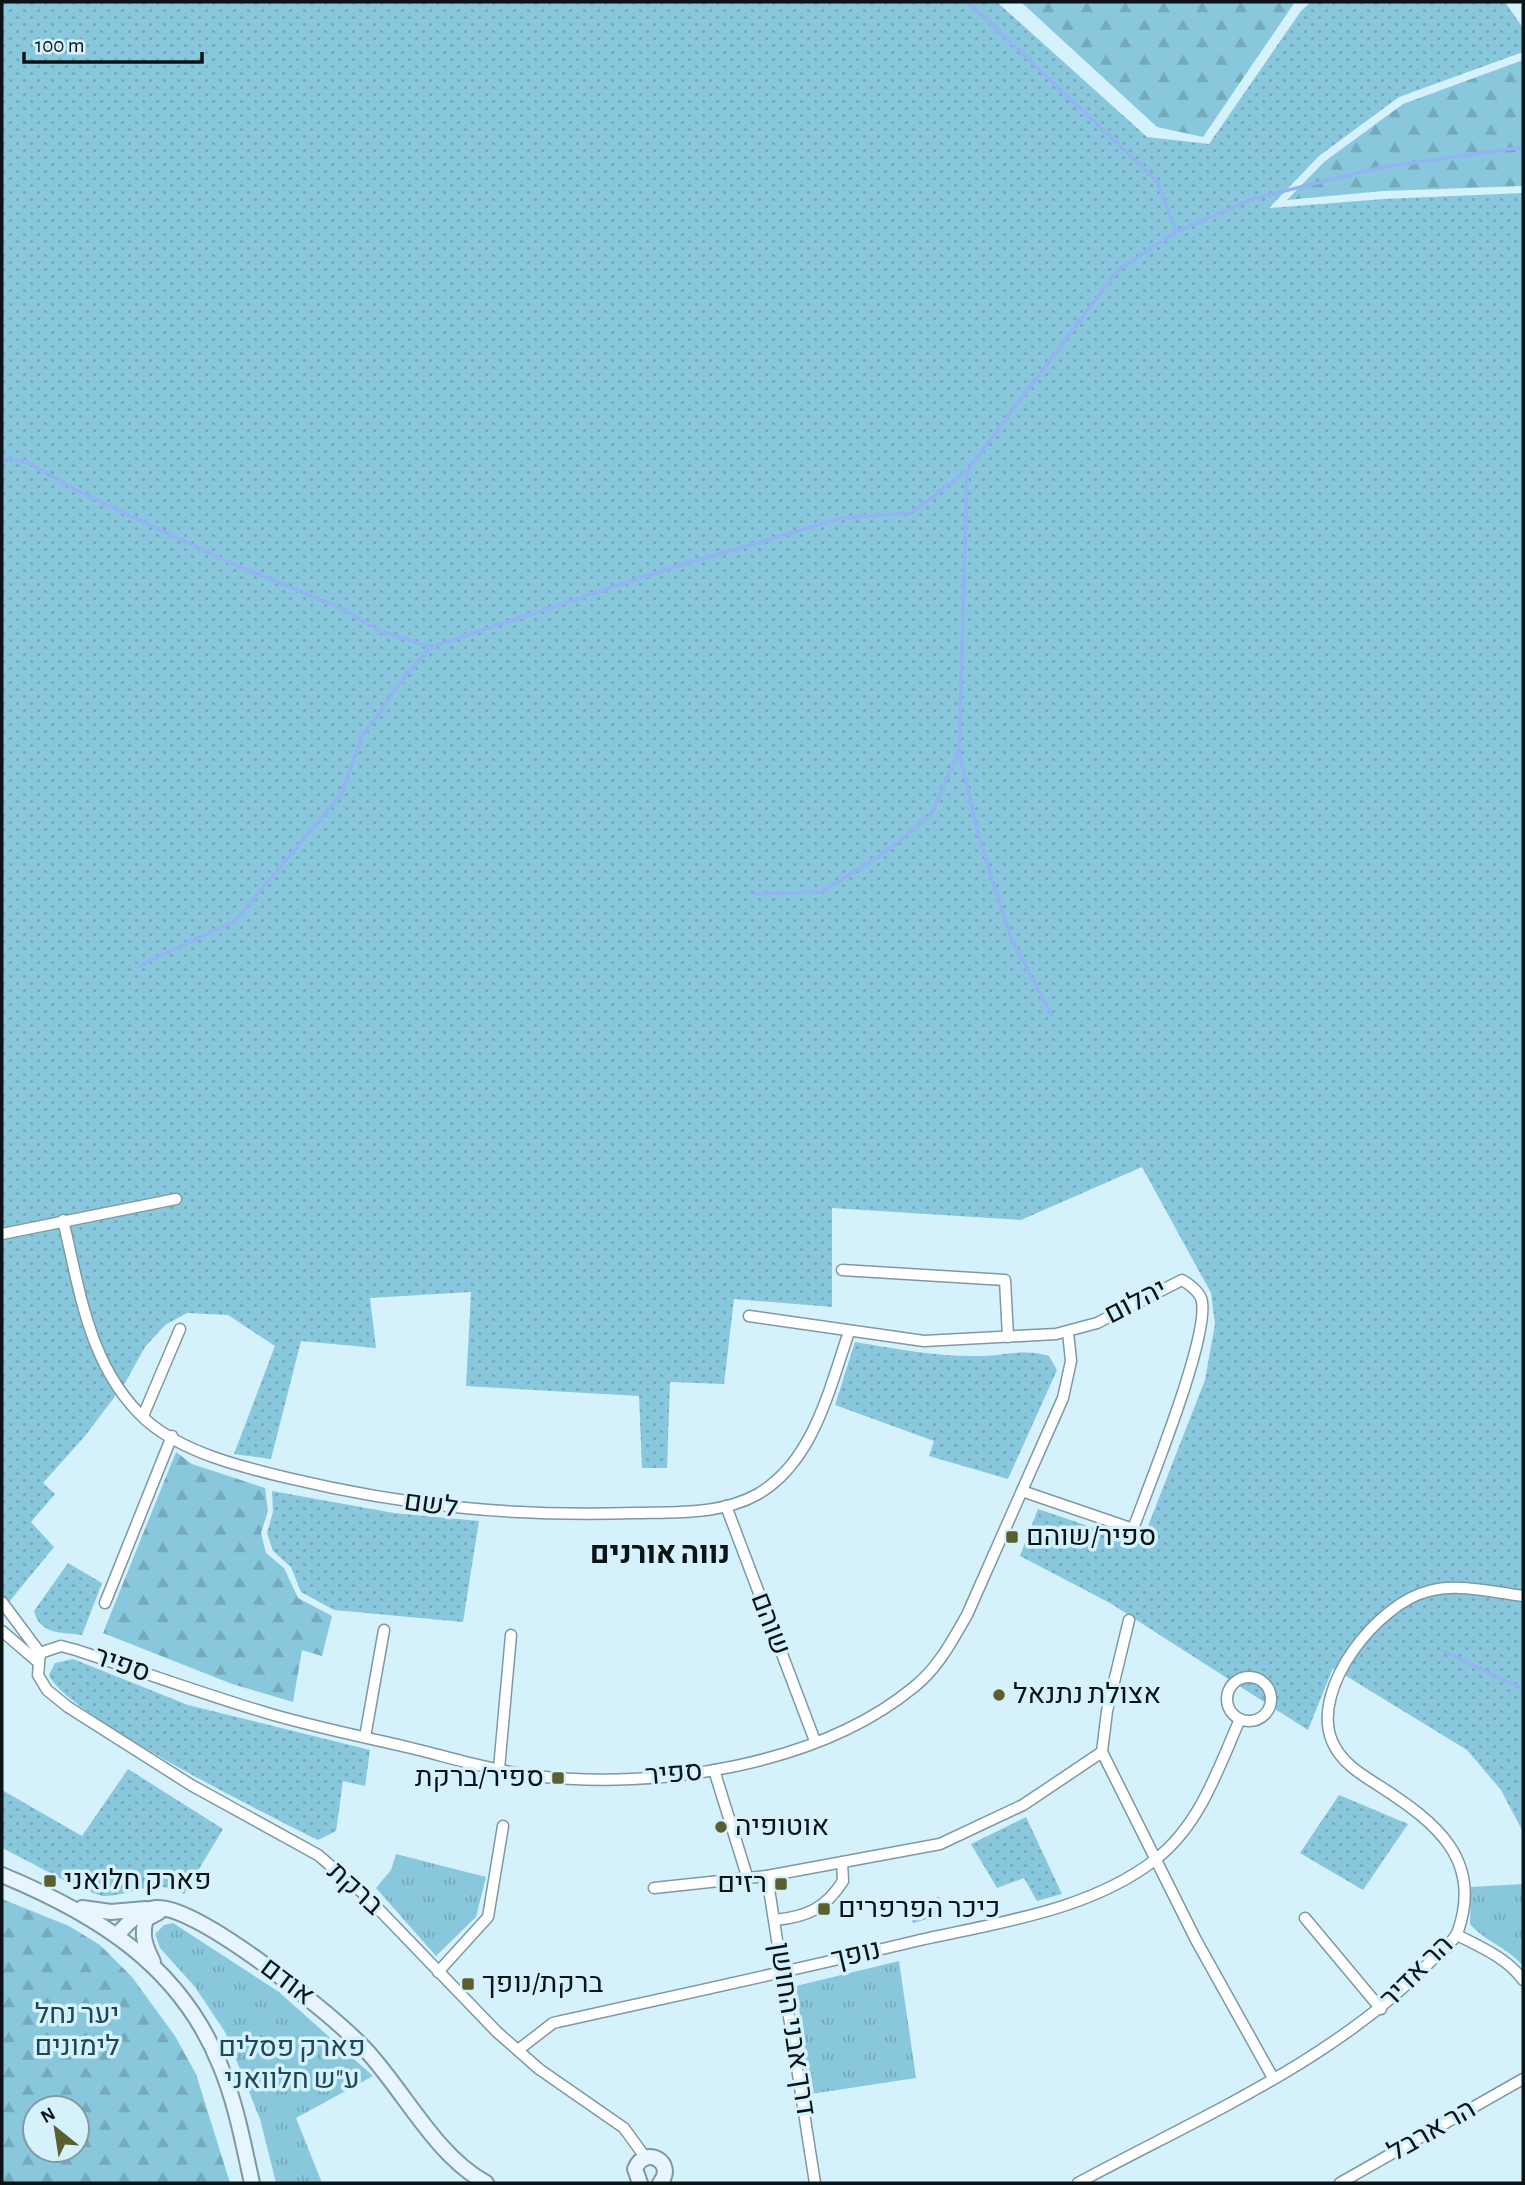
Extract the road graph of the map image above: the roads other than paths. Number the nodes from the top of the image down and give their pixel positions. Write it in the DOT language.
graph roads {
  1 [pos="177,1199"];
  2 [pos="63,1220"];
  3 [pos="2,1234"];
  4 [pos="842,1270"];
  5 [pos="749,1316"];
  6 [pos="180,1329"];
  7 [pos="849,1332"];
  8 [pos="1068,1332"];
  9 [pos="1008,1338"];
  10 [pos="143,1416"];
  11 [pos="172,1436"];
  12 [pos="1021,1491"];
  13 [pos="726,1506"];
  14 [pos="1523,1597"];
  15 [pos="2,1602"];
  16 [pos="105,1604"];
  17 [pos="1129,1620"];
  18 [pos="384,1630"];
  19 [pos="2,1631"];
  20 [pos="512,1635"];
  21 [pos="39,1658"];
  22 [pos="1240,1719"];
  23 [pos="365,1737"];
  24 [pos="815,1741"];
  25 [pos="1102,1752"];
  26 [pos="499,1769"];
  27 [pos="714,1770"];
  28 [pos="503,1826"];
  29 [pos="1156,1859"];
  30 [pos="842,1862"];
  31 [pos="2,1875"];
  32 [pos="747,1876"];
  33 [pos="767,1876"];
  34 [pos="654,1888"];
  35 [pos="71,1906"];
  36 [pos="160,1908"];
  37 [pos="1305,1918"];
  38 [pos="775,1920"];
  39 [pos="117,1935"];
  40 [pos="1457,1935"];
  41 [pos="158,1972"];
  42 [pos="438,1972"];
  43 [pos="784,1972"];
  44 [pos="1523,1980"];
  45 [pos="1381,2009"];
  46 [pos="518,2050"];
  47 [pos="1273,2078"];
  48 [pos="1523,2079"];
  49 [pos="645,2157"];
  50 [pos="666,2181"];
  51 [pos="635,2182"];
  52 [pos="252,2183"];
  53 [pos="486,2183"];
  54 [pos="815,2183"];
  55 [pos="1078,2183"];
  56 [pos="1340,2183"];
  1 -- 2 [label="street"];
  2 -- 3 [label="street"];
  2 -- 10 [label="street, לשם"];
  4 -- 9 [label="street"];
  5 -- 7 [label="street, יהלום"];
  6 -- 10 [label="street"];
  7 -- 9 [label="street, יהלום"];
  7 -- 13 [label="street, לשם"];
  8 -- 9 [label="street, יהלום"];
  8 -- 12 [label="street, ספיר"];
  8 -- 12 [label="street, יהלום"];
  10 -- 11 [label="street, לשם"];
  11 -- 13 [label="street, לשם"];
  11 -- 16 [label="street"];
  12 -- 24 [label="street, ספיר"];
  13 -- 24 [label="street, שוהם"];
  14 -- 40 [label="street, הר אדיר"];
  15 -- 21 [label="street"];
  17 -- 25 [label="street"];
  18 -- 23 [label="street"];
  19 -- 21 [label="street, ברקת"];
  20 -- 26 [label="street"];
  21 -- 23 [label="street, ספיר"];
  21 -- 42 [label="street, ברקת"];
  22 -- 22 [label="street"];
  22 -- 29 [label="street, נופך"];
  23 -- 26 [label="street, ספיר"];
  24 -- 27 [label="street, ספיר"];
  25 -- 29 [label="street"];
  25 -- 30 [label="street"];
  26 -- 27 [label="street, ספיר"];
  27 -- 32 [label="street"];
  28 -- 42 [label="street"];
  29 -- 43 [label="street, נופך"];
  29 -- 47 [label="street"];
  30 -- 33 [label="street"];
  30 -- 38 [label="street"];
  31 -- 35 [label="street"];
  32 -- 33 [label="street"];
  32 -- 34 [label="street"];
  33 -- 38 [label="street, דרך אבני החושן"];
  35 -- 36 [label="street"];
  35 -- 39 [label="street"];
  36 -- 39 [label="street"];
  36 -- 41 [label="street"];
  36 -- 53 [label="street, אודם"];
  37 -- 45 [label="street"];
  38 -- 43 [label="street, דרך אבני החושן"];
  39 -- 41 [label="street"];
  40 -- 44 [label="street"];
  40 -- 45 [label="street, הר אדיר"];
  41 -- 52 [label="street"];
  42 -- 46 [label="street, ברקת"];
  43 -- 46 [label="street, נופך"];
  43 -- 54 [label="street, דרך אבני החושן"];
  45 -- 47 [label="street, הר אדיר"];
  46 -- 49 [label="street, ברקת"];
  47 -- 55 [label="street, הר אדיר"];
  48 -- 56 [label="street, הר ארבל"];
  49 -- 50 [label="street"];
  49 -- 51 [label="street"];
}
